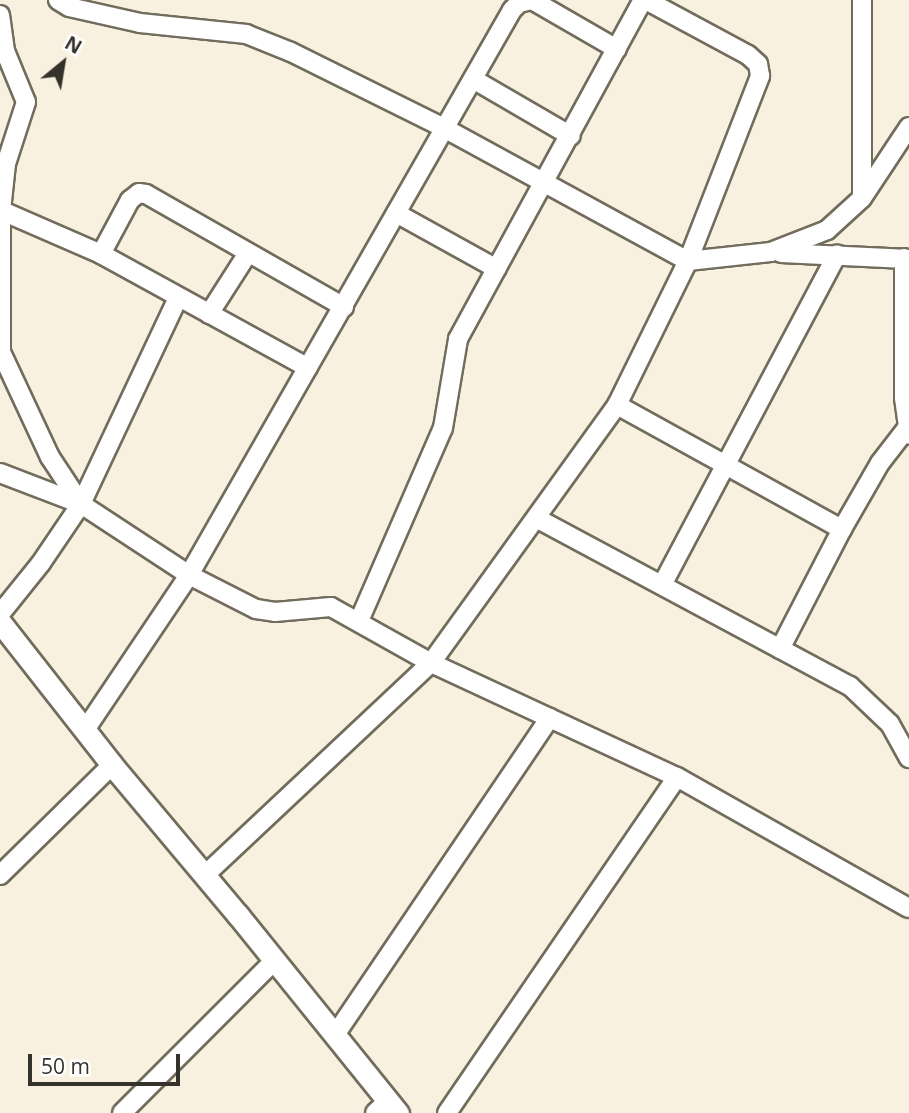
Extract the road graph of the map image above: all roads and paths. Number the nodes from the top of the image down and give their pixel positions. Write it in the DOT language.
graph roads {
  1 [pos="58,0"];
  2 [pos="645,0"];
  3 [pos="862,0"];
  4 [pos="0,15"];
  5 [pos="617,50"];
  6 [pos="473,79"];
  7 [pos="909,127"];
  8 [pos="444,128"];
  9 [pos="571,136"];
  10 [pos="545,183"];
  11 [pos="862,198"];
  12 [pos="0,210"];
  13 [pos="396,213"];
  14 [pos="771,252"];
  15 [pos="248,253"];
  16 [pos="101,254"];
  17 [pos="837,255"];
  18 [pos="906,258"];
  19 [pos="688,261"];
  20 [pos="1,263"];
  21 [pos="497,269"];
  22 [pos="178,298"];
  23 [pos="344,307"];
  24 [pos="209,314"];
  25 [pos="308,368"];
  26 [pos="617,405"];
  27 [pos="908,432"];
  28 [pos="726,465"];
  29 [pos="0,473"];
  30 [pos="80,504"];
  31 [pos="538,519"];
  32 [pos="842,529"];
  33 [pos="189,575"];
  34 [pos="662,585"];
  35 [pos="0,614"];
  36 [pos="359,621"];
  37 [pos="0,622"];
  38 [pos="780,649"];
  39 [pos="431,663"];
  40 [pos="550,718"];
  41 [pos="85,730"];
  42 [pos="909,758"];
  43 [pos="113,765"];
  44 [pos="677,777"];
  45 [pos="205,874"];
  46 [pos="0,875"];
  47 [pos="909,908"];
  48 [pos="275,960"];
  49 [pos="335,1035"];
  50 [pos="387,1109"];
  51 [pos="122,1113"];
  52 [pos="447,1113"];
  1 -- 8 [label="street"];
  2 -- 5 [label="street"];
  2 -- 19 [label="street"];
  3 -- 11 [label="street"];
  4 -- 12 [label="street"];
  5 -- 6 [label="street"];
  5 -- 9 [label="street"];
  6 -- 8 [label="street"];
  6 -- 9 [label="street"];
  7 -- 11 [label="street"];
  8 -- 10 [label="street"];
  8 -- 13 [label="street"];
  9 -- 10 [label="street"];
  10 -- 19 [label="street"];
  10 -- 21 [label="street"];
  11 -- 14 [label="street"];
  12 -- 16 [label="street"];
  12 -- 20 [label="street"];
  13 -- 21 [label="street"];
  13 -- 23 [label="street"];
  14 -- 17 [label="street"];
  14 -- 19 [label="street"];
  15 -- 16 [label="street"];
  15 -- 23 [label="street"];
  15 -- 24 [label="street"];
  16 -- 22 [label="street"];
  17 -- 18 [label="street"];
  17 -- 28 [label="street"];
  18 -- 27 [label="street"];
  19 -- 26 [label="street"];
  20 -- 30 [label="street"];
  21 -- 36 [label="street"];
  22 -- 24 [label="street"];
  22 -- 30 [label="street"];
  23 -- 25 [label="street"];
  24 -- 25 [label="street"];
  25 -- 33 [label="street"];
  26 -- 28 [label="street"];
  26 -- 31 [label="street"];
  27 -- 32 [label="street"];
  28 -- 32 [label="street"];
  28 -- 34 [label="street"];
  29 -- 30 [label="street"];
  30 -- 33 [label="street"];
  30 -- 35 [label="street"];
  31 -- 34 [label="street"];
  31 -- 39 [label="street"];
  32 -- 38 [label="street"];
  33 -- 36 [label="street"];
  33 -- 41 [label="street"];
  34 -- 38 [label="street"];
  36 -- 39 [label="street"];
  37 -- 41 [label="street"];
  38 -- 42 [label="street"];
  39 -- 40 [label="street"];
  39 -- 45 [label="street"];
  40 -- 44 [label="street"];
  40 -- 49 [label="street"];
  41 -- 43 [label="street"];
  43 -- 45 [label="street"];
  43 -- 46 [label="street"];
  44 -- 47 [label="street"];
  44 -- 52 [label="street"];
  45 -- 48 [label="street"];
  48 -- 49 [label="street"];
  48 -- 51 [label="street"];
  49 -- 50 [label="street"];
}
